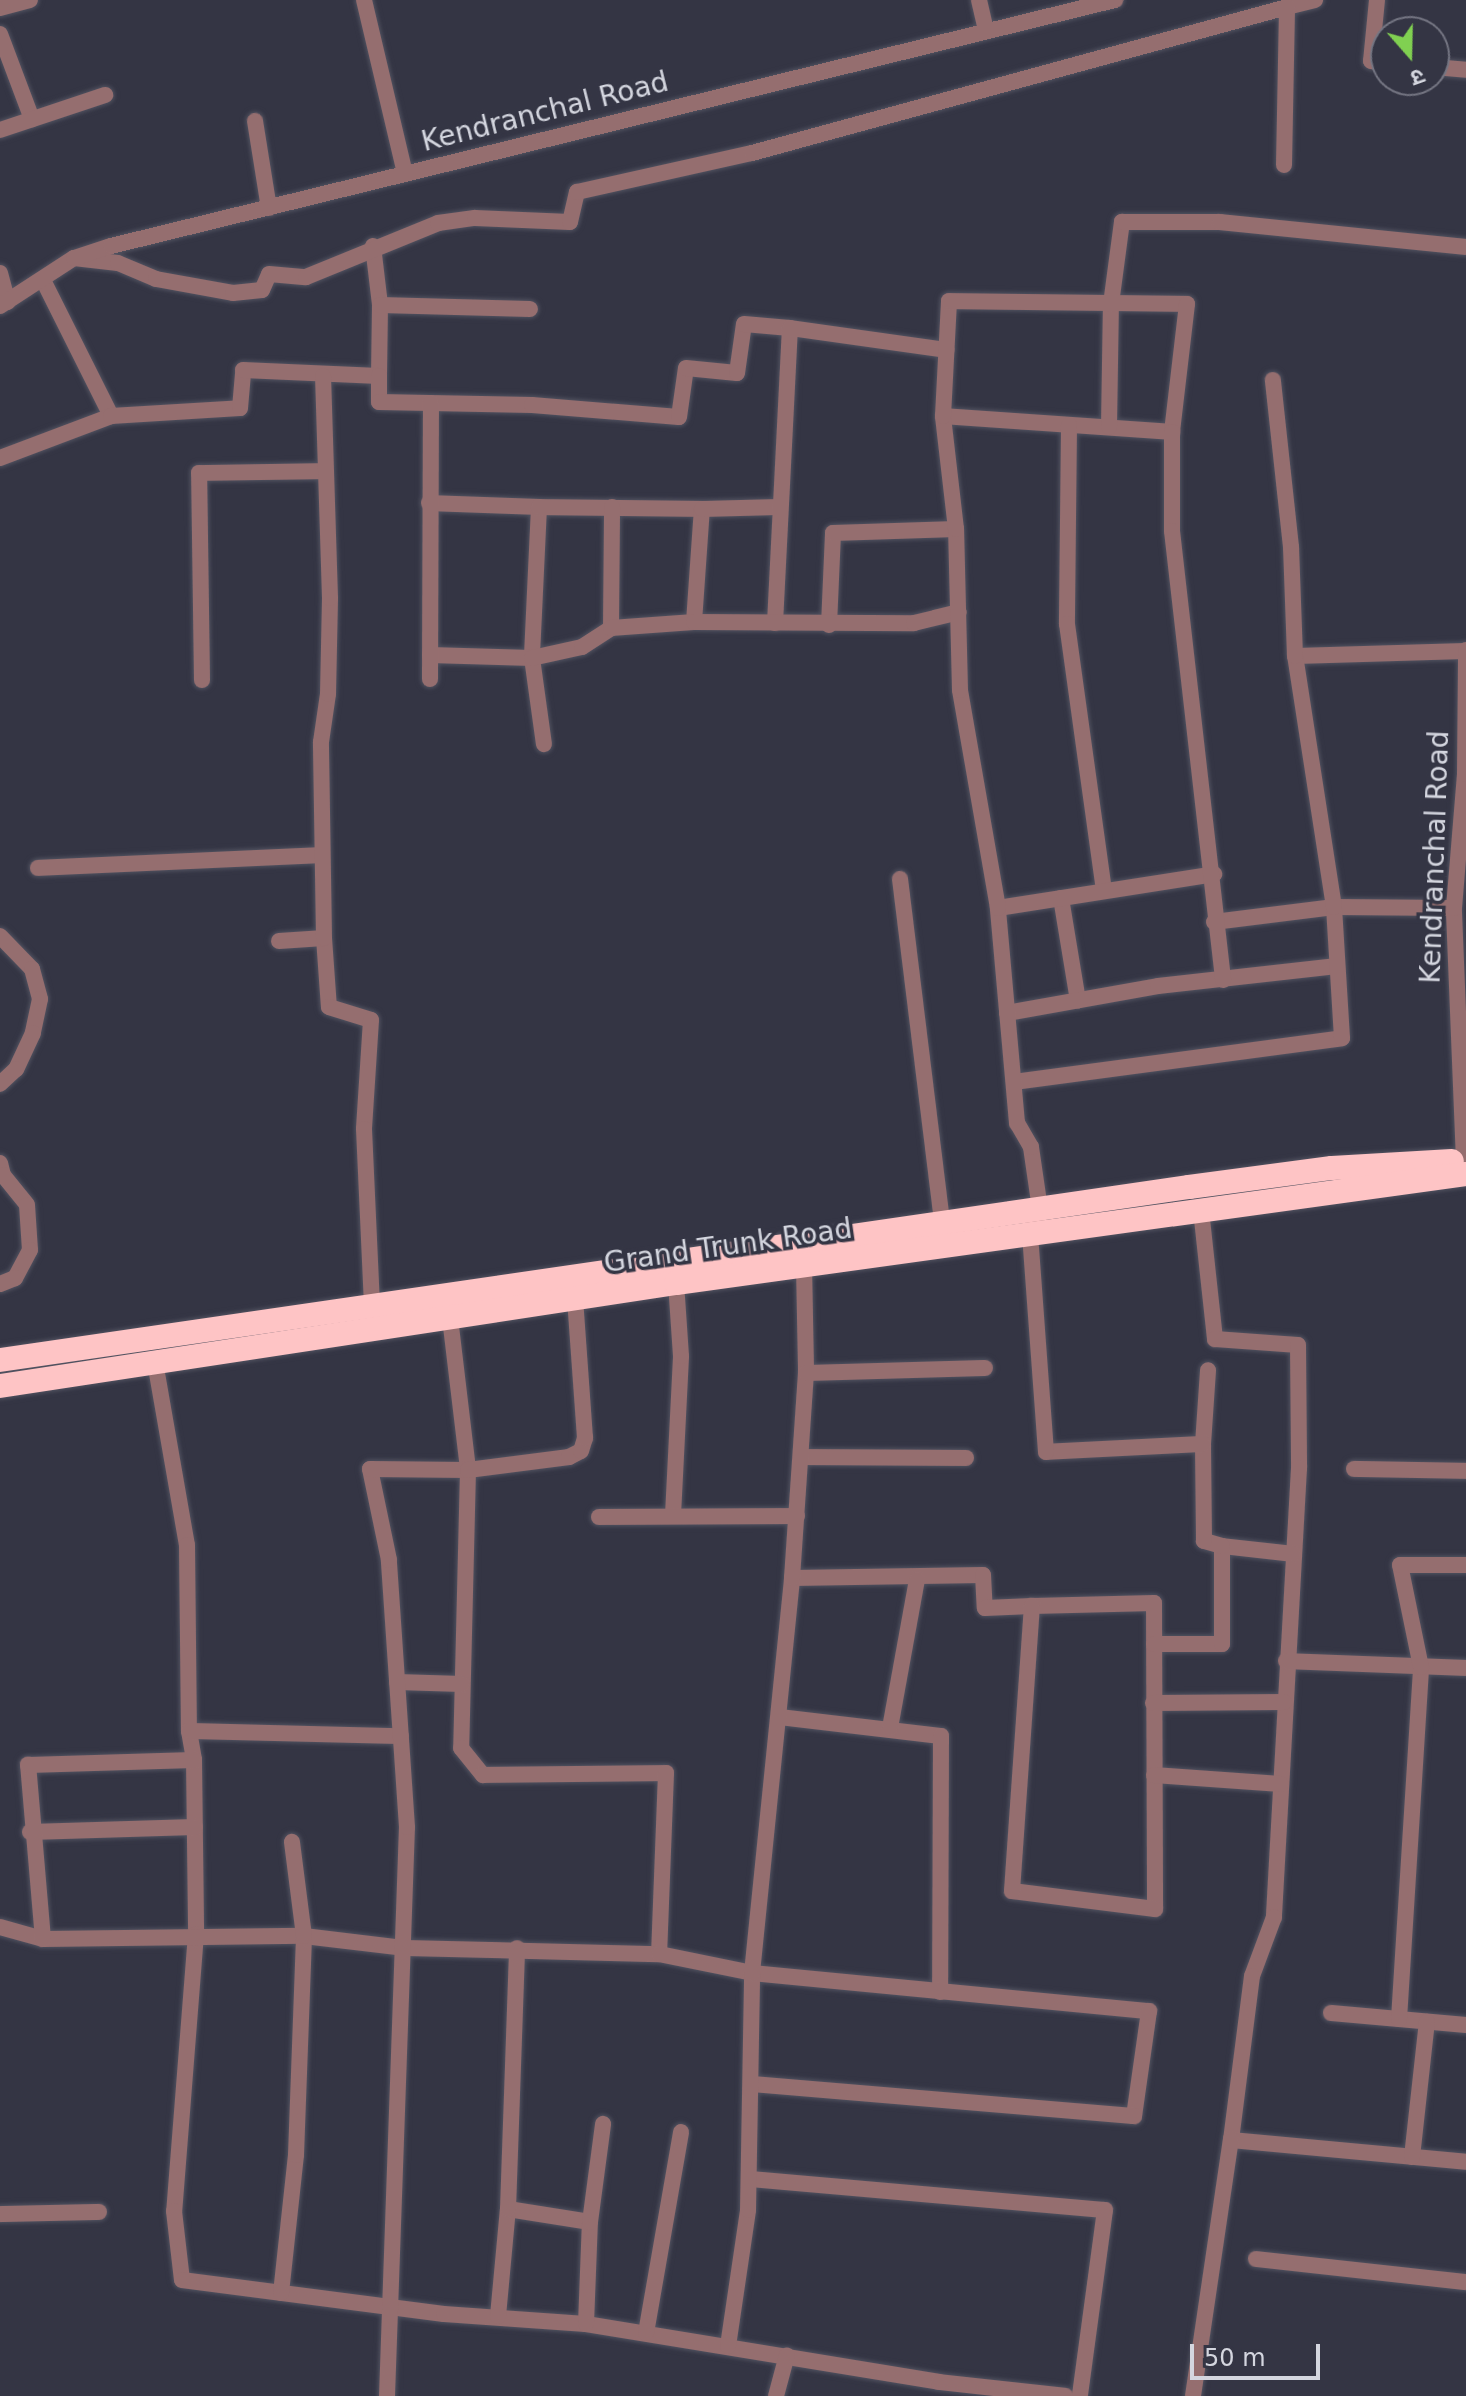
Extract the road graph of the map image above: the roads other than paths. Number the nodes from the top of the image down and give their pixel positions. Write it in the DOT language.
graph roads {
  1 [pos="30,0"];
  2 [pos="364,0"];
  3 [pos="979,0"];
  4 [pos="1115,0"];
  5 [pos="1315,0"];
  6 [pos="1287,7"];
  7 [pos="0,8"];
  8 [pos="986,31"];
  9 [pos="0,34"];
  10 [pos="105,95"];
  11 [pos="32,119"];
  12 [pos="255,121"];
  13 [pos="0,130"];
  14 [pos="1284,165"];
  15 [pos="405,173"];
  16 [pos="269,208"];
  17 [pos="373,246"];
  18 [pos="1466,247"];
  19 [pos="74,258"];
  20 [pos="0,273"];
  21 [pos="44,282"];
  22 [pos="4,304"];
  23 [pos="1111,304"];
  24 [pos="380,305"];
  25 [pos="530,309"];
  26 [pos="790,328"];
  27 [pos="946,350"];
  28 [pos="323,376"];
  29 [pos="379,376"];
  30 [pos="1273,380"];
  31 [pos="431,403"];
  32 [pos="111,416"];
  33 [pos="943,416"];
  34 [pos="1069,425"];
  35 [pos="1109,427"];
  36 [pos="1172,432"];
  37 [pos="0,458"];
  38 [pos="324,471"];
  39 [pos="429,503"];
  40 [pos="539,507"];
  41 [pos="612,507"];
  42 [pos="779,507"];
  43 [pos="702,509"];
  44 [pos="956,529"];
  45 [pos="959,612"];
  46 [pos="694,622"];
  47 [pos="775,623"];
  48 [pos="829,625"];
  49 [pos="611,628"];
  50 [pos="1466,651"];
  51 [pos="430,655"];
  52 [pos="1295,656"];
  53 [pos="532,658"];
  54 [pos="430,679"];
  55 [pos="202,680"];
  56 [pos="544,744"];
  57 [pos="1465,774"];
  58 [pos="321,855"];
  59 [pos="38,868"];
  60 [pos="1214,874"];
  61 [pos="900,879"];
  62 [pos="1104,890"];
  63 [pos="1061,898"];
  64 [pos="1334,907"];
  65 [pos="998,908"];
  66 [pos="1454,908"];
  67 [pos="1214,922"];
  68 [pos="0,936"];
  69 [pos="324,938"];
  70 [pos="279,941"];
  71 [pos="1337,966"];
  72 [pos="1223,980"];
  73 [pos="1078,1001"];
  74 [pos="1007,1013"];
  75 [pos="1014,1082"];
  76 [pos="0,1084"];
  77 [pos="1465,1165"];
  78 [pos="1,1171"];
  79 [pos="1040,1209"];
  80 [pos="1201,1210"];
  81 [pos="942,1222"];
  82 [pos="1030,1234"];
  83 [pos="804,1265"];
  84 [pos="676,1283"];
  85 [pos="0,1284"];
  86 [pos="575,1299"];
  87 [pos="372,1306"];
  88 [pos="450,1318"];
  89 [pos="0,1360"];
  90 [pos="155,1362"];
  91 [pos="985,1368"];
  92 [pos="1208,1370"];
  93 [pos="806,1373"];
  94 [pos="0,1386"];
  95 [pos="1203,1444"];
  96 [pos="801,1457"];
  97 [pos="966,1458"];
  98 [pos="1354,1469"];
  99 [pos="468,1470"];
  100 [pos="1466,1471"];
  101 [pos="673,1515"];
  102 [pos="797,1516"];
  103 [pos="599,1517"];
  104 [pos="1222,1546"];
  105 [pos="1293,1554"];
  106 [pos="1466,1565"];
  107 [pos="792,1578"];
  108 [pos="917,1579"];
  109 [pos="1032,1606"];
  110 [pos="1154,1644"];
  111 [pos="1286,1661"];
  112 [pos="1421,1667"];
  113 [pos="1466,1668"];
  114 [pos="397,1682"];
  115 [pos="462,1684"];
  116 [pos="1284,1702"];
  117 [pos="1153,1703"];
  118 [pos="779,1717"];
  119 [pos="890,1728"];
  120 [pos="189,1731"];
  121 [pos="401,1736"];
  122 [pos="194,1760"];
  123 [pos="1154,1775"];
  124 [pos="1281,1784"];
  125 [pos="195,1827"];
  126 [pos="30,1832"];
  127 [pos="292,1842"];
  128 [pos="0,1927"];
  129 [pos="196,1934"];
  130 [pos="304,1936"];
  131 [pos="43,1939"];
  132 [pos="405,1948"];
  133 [pos="517,1948"];
  134 [pos="659,1954"];
  135 [pos="752,1973"];
  136 [pos="940,1992"];
  137 [pos="1331,2013"];
  138 [pos="1399,2019"];
  139 [pos="1427,2022"];
  140 [pos="1466,2025"];
  141 [pos="751,2084"];
  142 [pos="603,2124"];
  143 [pos="681,2132"];
  144 [pos="1231,2140"];
  145 [pos="1412,2157"];
  146 [pos="1466,2162"];
  147 [pos="750,2179"];
  148 [pos="508,2209"];
  149 [pos="99,2212"];
  150 [pos="0,2214"];
  151 [pos="590,2222"];
  152 [pos="1256,2259"];
  153 [pos="1466,2282"];
  154 [pos="281,2293"];
  155 [pos="390,2305"];
  156 [pos="498,2316"];
  157 [pos="586,2324"];
  158 [pos="646,2333"];
  159 [pos="728,2346"];
  160 [pos="787,2355"];
  161 [pos="938,2389"];
  162 [pos="387,2396"];
  163 [pos="776,2396"];
  164 [pos="1065,2396"];
  165 [pos="1080,2396"];
  166 [pos="1193,2396"];
  1 -- 7 [label="street"];
  2 -- 15 [label="street"];
  3 -- 8 [label="street"];
  4 -- 8 [label="street, Kendranchal Road"];
  5 -- 6 [label="street"];
  6 -- 14 [label="street"];
  6 -- 17 [label="street"];
  8 -- 15 [label="street, Kendranchal Road"];
  9 -- 11 [label="street"];
  10 -- 11 [label="street"];
  11 -- 13 [label="street"];
  12 -- 16 [label="street"];
  15 -- 16 [label="street, Kendranchal Road"];
  16 -- 19 [label="street, Kendranchal Road"];
  17 -- 19 [label="street"];
  17 -- 24 [label="street"];
  18 -- 23 [label="street"];
  19 -- 21 [label="street, Kendranchal Road"];
  20 -- 22 [label="street"];
  21 -- 22 [label="street, Kendranchal Road"];
  21 -- 32 [label="street"];
  23 -- 27 [label="street"];
  23 -- 35 [label="street"];
  23 -- 36 [label="street"];
  24 -- 25 [label="street"];
  24 -- 29 [label="street"];
  26 -- 27 [label="street"];
  26 -- 31 [label="street"];
  26 -- 42 [label="street"];
  27 -- 33 [label="street"];
  28 -- 29 [label="street"];
  28 -- 32 [label="street"];
  28 -- 38 [label="street"];
  29 -- 31 [label="street"];
  30 -- 52 [label="street"];
  31 -- 39 [label="street"];
  32 -- 37 [label="street"];
  33 -- 34 [label="street"];
  33 -- 44 [label="street"];
  34 -- 35 [label="street"];
  34 -- 62 [label="street"];
  35 -- 36 [label="street"];
  36 -- 60 [label="street"];
  38 -- 55 [label="street"];
  38 -- 58 [label="street"];
  39 -- 40 [label="street"];
  39 -- 51 [label="street"];
  40 -- 41 [label="street"];
  40 -- 53 [label="street"];
  41 -- 43 [label="street"];
  41 -- 49 [label="street"];
  42 -- 43 [label="street"];
  42 -- 47 [label="street"];
  43 -- 46 [label="street"];
  44 -- 45 [label="street"];
  44 -- 48 [label="street"];
  45 -- 48 [label="street"];
  45 -- 65 [label="street"];
  46 -- 47 [label="street"];
  46 -- 49 [label="street"];
  47 -- 48 [label="street"];
  49 -- 53 [label="street"];
  50 -- 52 [label="street"];
  50 -- 57 [label="street, Kendranchal Road"];
  51 -- 53 [label="street"];
  51 -- 54 [label="street"];
  52 -- 64 [label="street"];
  53 -- 56 [label="street"];
  57 -- 66 [label="street, Kendranchal Road"];
  58 -- 59 [label="street"];
  58 -- 69 [label="street"];
  60 -- 62 [label="street"];
  60 -- 67 [label="street"];
  61 -- 81 [label="street"];
  62 -- 63 [label="street"];
  63 -- 65 [label="street"];
  63 -- 73 [label="street"];
  64 -- 66 [label="street"];
  64 -- 67 [label="street"];
  64 -- 71 [label="street"];
  65 -- 74 [label="street"];
  66 -- 77 [label="street, Kendranchal Road"];
  67 -- 72 [label="street"];
  68 -- 76 [label="street"];
  69 -- 70 [label="street"];
  69 -- 87 [label="street"];
  71 -- 72 [label="street"];
  71 -- 75 [label="street"];
  72 -- 73 [label="street"];
  73 -- 74 [label="street"];
  74 -- 75 [label="street"];
  75 -- 79 [label="street"];
  77 -- 79 [label="highway, Grand Trunk Road"];
  77 -- 80 [label="highway, Grand Trunk Road"];
  78 -- 85 [label="street"];
  79 -- 81 [label="highway, Grand Trunk Road"];
  79 -- 82 [label="street"];
  80 -- 82 [label="highway, Grand Trunk Road"];
  80 -- 105 [label="street"];
  81 -- 87 [label="highway, Grand Trunk Road"];
  82 -- 83 [label="highway, Grand Trunk Road"];
  82 -- 95 [label="street"];
  83 -- 84 [label="highway, Grand Trunk Road"];
  83 -- 93 [label="street"];
  84 -- 86 [label="highway, Grand Trunk Road"];
  84 -- 101 [label="street"];
  86 -- 88 [label="highway, Grand Trunk Road"];
  86 -- 99 [label="street"];
  87 -- 89 [label="highway, Grand Trunk Road"];
  88 -- 90 [label="highway, Grand Trunk Road"];
  88 -- 99 [label="street"];
  90 -- 94 [label="highway, Grand Trunk Road"];
  90 -- 120 [label="street"];
  91 -- 93 [label="street"];
  92 -- 95 [label="street"];
  93 -- 96 [label="street"];
  95 -- 104 [label="street"];
  96 -- 97 [label="street"];
  96 -- 102 [label="street"];
  98 -- 100 [label="street"];
  99 -- 114 [label="street"];
  99 -- 115 [label="street"];
  101 -- 102 [label="street"];
  101 -- 103 [label="street"];
  102 -- 107 [label="street"];
  104 -- 105 [label="street"];
  104 -- 110 [label="street"];
  105 -- 111 [label="street"];
  106 -- 112 [label="street"];
  107 -- 108 [label="street"];
  107 -- 118 [label="street"];
  108 -- 109 [label="street"];
  108 -- 119 [label="street"];
  109 -- 110 [label="street"];
  109 -- 123 [label="street"];
  110 -- 117 [label="street"];
  111 -- 112 [label="street"];
  111 -- 116 [label="street"];
  112 -- 113 [label="street"];
  112 -- 138 [label="street"];
  114 -- 115 [label="street"];
  114 -- 121 [label="street"];
  115 -- 134 [label="street"];
  116 -- 117 [label="street"];
  116 -- 124 [label="street"];
  117 -- 123 [label="street"];
  118 -- 119 [label="street"];
  118 -- 135 [label="street"];
  119 -- 136 [label="street"];
  120 -- 121 [label="street"];
  120 -- 122 [label="street"];
  121 -- 132 [label="street"];
  122 -- 125 [label="street"];
  122 -- 126 [label="street"];
  123 -- 124 [label="street"];
  124 -- 144 [label="street"];
  125 -- 126 [label="street"];
  125 -- 129 [label="street"];
  126 -- 131 [label="street"];
  127 -- 130 [label="street"];
  128 -- 131 [label="street"];
  129 -- 130 [label="street"];
  129 -- 131 [label="street"];
  129 -- 154 [label="street"];
  130 -- 132 [label="street"];
  130 -- 154 [label="street"];
  132 -- 133 [label="street"];
  132 -- 155 [label="street"];
  133 -- 134 [label="street"];
  133 -- 148 [label="street"];
  134 -- 135 [label="street"];
  135 -- 136 [label="street"];
  135 -- 141 [label="street"];
  136 -- 141 [label="street"];
  137 -- 138 [label="street"];
  138 -- 139 [label="street"];
  139 -- 140 [label="street"];
  139 -- 145 [label="street"];
  141 -- 147 [label="street"];
  142 -- 151 [label="street"];
  143 -- 158 [label="street"];
  144 -- 145 [label="street"];
  144 -- 166 [label="street"];
  145 -- 146 [label="street"];
  147 -- 159 [label="street"];
  147 -- 165 [label="street"];
  148 -- 151 [label="street"];
  148 -- 156 [label="street"];
  149 -- 150 [label="street"];
  151 -- 157 [label="street"];
  152 -- 153 [label="street"];
  154 -- 155 [label="street"];
  155 -- 156 [label="street"];
  155 -- 162 [label="street"];
  156 -- 157 [label="street"];
  157 -- 158 [label="street"];
  158 -- 159 [label="street"];
  159 -- 160 [label="street"];
  160 -- 161 [label="street"];
  160 -- 163 [label="street"];
  161 -- 164 [label="street"];
}
